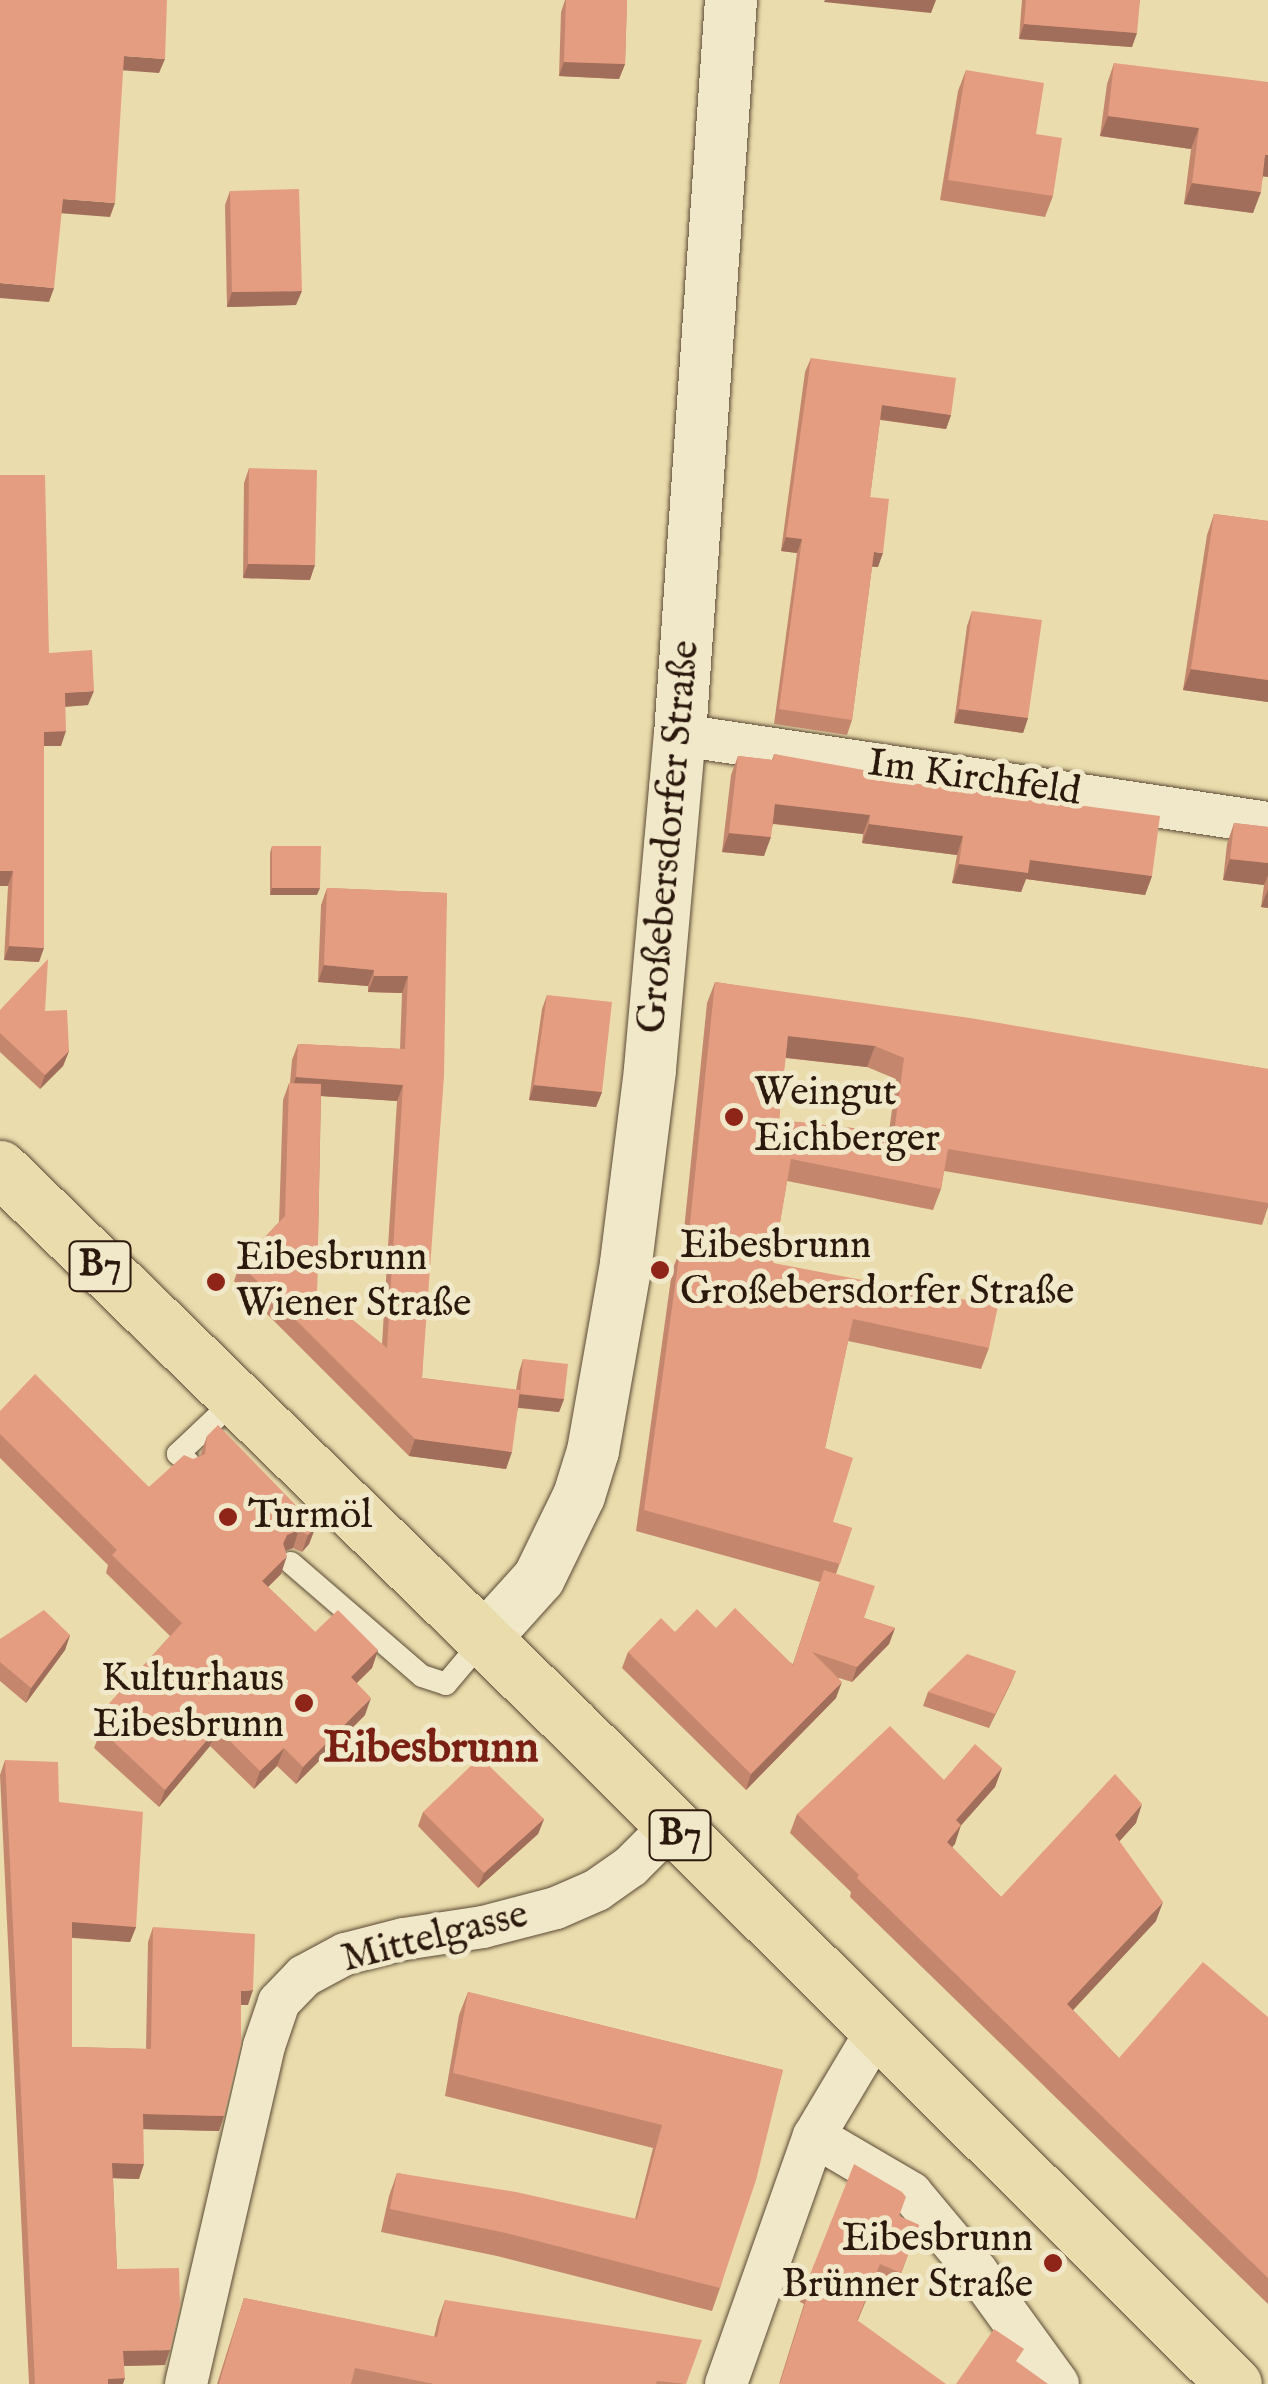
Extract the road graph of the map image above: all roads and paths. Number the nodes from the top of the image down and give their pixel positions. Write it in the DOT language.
graph roads {
  1 [pos="730,0"];
  2 [pos="680,736"];
  3 [pos="1268,823"];
  4 [pos="0,1168"];
  5 [pos="236,1399"];
  6 [pos="188,1462"];
  7 [pos="292,1564"];
  8 [pos="470,1656"];
  9 [pos="671,1826"];
  10 [pos="876,2032"];
  11 [pos="814,2136"];
  12 [pos="186,2384"];
  13 [pos="726,2384"];
  14 [pos="1058,2384"];
  15 [pos="1234,2384"];
  1 -- 2 [label="street, Großebersdorfer Straße"];
  2 -- 3 [label="street, Im Kirchfeld"];
  2 -- 8 [label="street, Großebersdorfer Straße"];
  4 -- 5 [label="main road, B7"];
  5 -- 6 [label="lane"];
  5 -- 8 [label="main road, B7"];
  7 -- 8 [label="lane"];
  8 -- 9 [label="main road, B7"];
  9 -- 10 [label="main road, B7"];
  9 -- 12 [label="street, Mittelgasse"];
  10 -- 11 [label="street"];
  10 -- 15 [label="main road, B7"];
  11 -- 13 [label="street"];
  11 -- 14 [label="street"];
}
